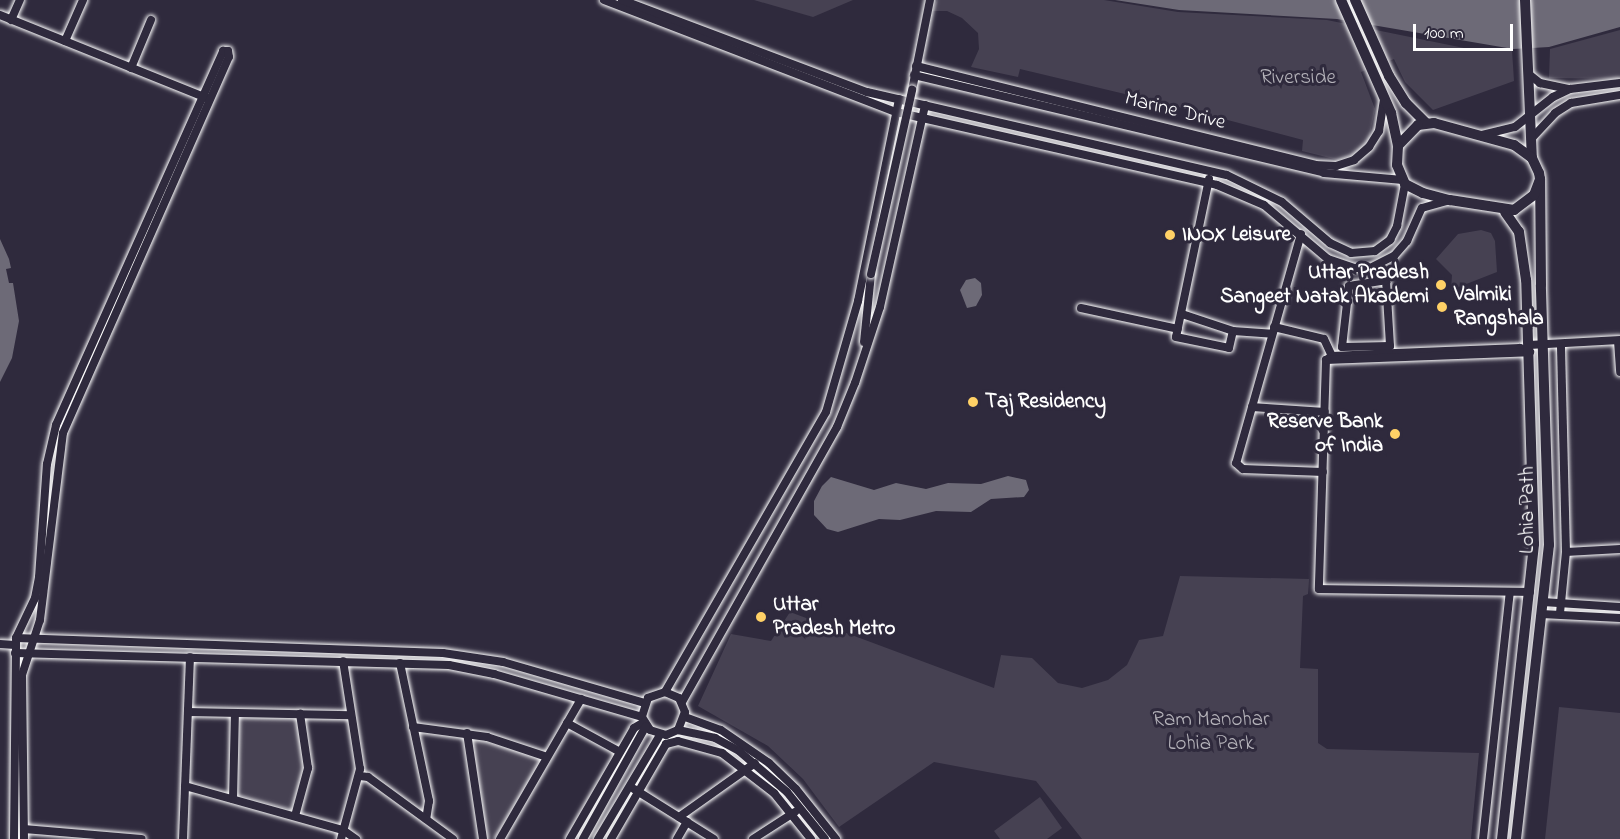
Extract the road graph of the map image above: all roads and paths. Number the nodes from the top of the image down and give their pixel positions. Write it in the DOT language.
graph roads {
  1 [pos="20,0"];
  2 [pos="83,0"];
  3 [pos="604,0"];
  4 [pos="622,0"];
  5 [pos="930,0"];
  6 [pos="1341,0"];
  7 [pos="1355,0"];
  8 [pos="1525,0"];
  9 [pos="0,15"];
  10 [pos="11,20"];
  11 [pos="151,20"];
  12 [pos="65,41"];
  13 [pos="131,68"];
  14 [pos="915,71"];
  15 [pos="1530,75"];
  16 [pos="1620,83"];
  17 [pos="1570,89"];
  18 [pos="1620,95"];
  19 [pos="206,98"];
  20 [pos="1384,98"];
  21 [pos="899,99"];
  22 [pos="925,105"];
  23 [pos="896,112"];
  24 [pos="1530,115"];
  25 [pos="922,117"];
  26 [pos="1426,123"];
  27 [pos="1481,135"];
  28 [pos="1531,139"];
  29 [pos="1398,146"];
  30 [pos="1532,158"];
  31 [pos="1211,170"];
  32 [pos="1540,179"];
  33 [pos="1404,182"];
  34 [pos="1209,183"];
  35 [pos="1450,200"];
  36 [pos="1505,212"];
  37 [pos="1301,234"];
  38 [pos="871,274"];
  39 [pos="858,301"];
  40 [pos="1081,308"];
  41 [pos="1182,314"];
  42 [pos="1178,329"];
  43 [pos="1233,331"];
  44 [pos="1273,331"];
  45 [pos="1619,340"];
  46 [pos="1544,344"];
  47 [pos="1561,344"];
  48 [pos="1342,348"];
  49 [pos="1530,348"];
  50 [pos="1329,358"];
  51 [pos="1544,366"];
  52 [pos="1531,367"];
  53 [pos="860,368"];
  54 [pos="1620,372"];
  55 [pos="1252,407"];
  56 [pos="1325,412"];
  57 [pos="1323,472"];
  58 [pos="1620,549"];
  59 [pos="1566,552"];
  60 [pos="1510,592"];
  61 [pos="1530,592"];
  62 [pos="1543,602"];
  63 [pos="1562,603"];
  64 [pos="1620,607"];
  65 [pos="1560,613"];
  66 [pos="1541,614"];
  67 [pos="1620,618"];
  68 [pos="36,639"];
  69 [pos="0,644"];
  70 [pos="15,645"];
  71 [pos="31,653"];
  72 [pos="190,657"];
  73 [pos="343,661"];
  74 [pos="400,663"];
  75 [pos="665,692"];
  76 [pos="581,699"];
  77 [pos="682,702"];
  78 [pos="645,703"];
  79 [pos="188,712"];
  80 [pos="235,713"];
  81 [pos="300,714"];
  82 [pos="351,715"];
  83 [pos="685,717"];
  84 [pos="644,722"];
  85 [pos="567,723"];
  86 [pos="413,727"];
  87 [pos="678,730"];
  88 [pos="467,733"];
  89 [pos="660,735"];
  90 [pos="620,752"];
  91 [pos="547,757"];
  92 [pos="755,764"];
  93 [pos="745,771"];
  94 [pos="360,776"];
  95 [pos="185,786"];
  96 [pos="629,786"];
  97 [pos="639,792"];
  98 [pos="233,800"];
  99 [pos="801,808"];
  100 [pos="792,814"];
  101 [pos="295,816"];
  102 [pos="426,819"];
  103 [pos="683,820"];
  104 [pos="24,834"];
  105 [pos="342,834"];
  106 [pos="14,839"];
  107 [pos="142,839"];
  108 [pos="183,839"];
  109 [pos="356,839"];
  110 [pos="453,839"];
  111 [pos="483,839"];
  112 [pos="500,839"];
  113 [pos="570,839"];
  114 [pos="583,839"];
  115 [pos="598,839"];
  116 [pos="611,839"];
  117 [pos="677,839"];
  118 [pos="714,839"];
  119 [pos="753,839"];
  120 [pos="811,839"];
  121 [pos="825,839"];
  122 [pos="836,839"];
  123 [pos="1483,839"];
  124 [pos="1502,839"];
  125 [pos="1516,839"];
  1 -- 10 [label="street"];
  2 -- 12 [label="street"];
  3 -- 23 [label="street"];
  4 -- 21 [label="street"];
  5 -- 14 [label="street"];
  6 -- 20 [label="main road"];
  7 -- 26 [label="main road"];
  8 -- 15 [label="main road, Lohia Path"];
  9 -- 10 [label="street"];
  10 -- 12 [label="street"];
  11 -- 13 [label="street"];
  12 -- 13 [label="street"];
  13 -- 19 [label="street"];
  14 -- 20 [label="street, Marine Drive"];
  14 -- 33 [label="street, Marine Drive"];
  14 -- 38 [label="street, bridge"];
  15 -- 17 [label="street"];
  15 -- 24 [label="main road, Lohia Path"];
  16 -- 17 [label="street"];
  17 -- 24 [label="street"];
  18 -- 28 [label="street"];
  19 -- 19 [label="street"];
  19 -- 68 [label="street"];
  19 -- 70 [label="street"];
  20 -- 29 [label="main road"];
  21 -- 22 [label="street"];
  21 -- 23 [label="street"];
  22 -- 25 [label="street"];
  22 -- 31 [label="street"];
  23 -- 25 [label="street"];
  23 -- 39 [label="street"];
  24 -- 27 [label="street"];
  24 -- 28 [label="main road, Lohia Path"];
  25 -- 34 [label="street"];
  25 -- 53 [label="street"];
  26 -- 27 [label="main road"];
  26 -- 29 [label="main road"];
  27 -- 30 [label="main road"];
  28 -- 30 [label="main road, Lohia Path"];
  29 -- 33 [label="main road"];
  30 -- 32 [label="main road, Lohia Path"];
  31 -- 33 [label="street"];
  31 -- 34 [label="street"];
  32 -- 36 [label="main road"];
  32 -- 46 [label="main road, Lohia Path"];
  33 -- 35 [label="main road"];
  34 -- 37 [label="street"];
  34 -- 41 [label="street"];
  35 -- 36 [label="main road"];
  35 -- 37 [label="street"];
  36 -- 49 [label="main road, Lohia Path"];
  37 -- 44 [label="street"];
  38 -- 39 [label="street"];
  38 -- 53 [label="street"];
  39 -- 75 [label="street"];
  40 -- 42 [label="street"];
  41 -- 42 [label="street"];
  41 -- 43 [label="street"];
  42 -- 43 [label="street"];
  43 -- 44 [label="street"];
  44 -- 50 [label="street"];
  44 -- 55 [label="street"];
  45 -- 47 [label="street"];
  45 -- 54 [label="street"];
  46 -- 47 [label="street"];
  46 -- 49 [label="street"];
  46 -- 51 [label="main road, Lohia Path"];
  47 -- 59 [label="street"];
  48 -- 48 [label="street"];
  49 -- 50 [label="street"];
  49 -- 52 [label="main road, Lohia Path"];
  50 -- 56 [label="street"];
  51 -- 52 [label="street"];
  51 -- 62 [label="main road, Lohia Path"];
  52 -- 61 [label="main road, Lohia Path"];
  53 -- 77 [label="street"];
  55 -- 56 [label="street"];
  55 -- 57 [label="street"];
  56 -- 57 [label="street"];
  57 -- 60 [label="street"];
  58 -- 59 [label="street"];
  59 -- 63 [label="street"];
  60 -- 61 [label="street"];
  60 -- 123 [label="street"];
  61 -- 124 [label="main road, Lohia Path"];
  62 -- 63 [label="street"];
  62 -- 66 [label="main road, Lohia Path"];
  63 -- 64 [label="street"];
  63 -- 65 [label="street"];
  65 -- 66 [label="street"];
  65 -- 67 [label="street"];
  66 -- 125 [label="main road, Lohia Path"];
  68 -- 70 [label="street"];
  68 -- 71 [label="street"];
  68 -- 78 [label="street"];
  69 -- 70 [label="street"];
  70 -- 71 [label="street"];
  70 -- 106 [label="street"];
  71 -- 72 [label="street"];
  71 -- 104 [label="street"];
  72 -- 73 [label="street"];
  72 -- 79 [label="street"];
  73 -- 74 [label="street"];
  73 -- 82 [label="street"];
  74 -- 76 [label="street"];
  74 -- 86 [label="street"];
  75 -- 77 [label="street"];
  75 -- 78 [label="street"];
  76 -- 84 [label="street"];
  76 -- 85 [label="street"];
  77 -- 83 [label="street"];
  78 -- 84 [label="street"];
  79 -- 80 [label="street"];
  79 -- 95 [label="street"];
  80 -- 81 [label="street"];
  80 -- 98 [label="street"];
  81 -- 82 [label="street"];
  81 -- 101 [label="street"];
  82 -- 94 [label="street"];
  83 -- 87 [label="street"];
  83 -- 122 [label="street"];
  84 -- 89 [label="street"];
  84 -- 90 [label="street"];
  84 -- 114 [label="street"];
  85 -- 90 [label="street"];
  85 -- 91 [label="street"];
  86 -- 88 [label="street"];
  86 -- 102 [label="street"];
  87 -- 89 [label="street"];
  87 -- 92 [label="street"];
  88 -- 91 [label="street"];
  88 -- 111 [label="street"];
  89 -- 96 [label="street"];
  90 -- 113 [label="street"];
  91 -- 112 [label="street"];
  92 -- 93 [label="street"];
  92 -- 99 [label="street"];
  93 -- 97 [label="street"];
  93 -- 100 [label="street"];
  93 -- 103 [label="street"];
  94 -- 102 [label="street"];
  94 -- 105 [label="street"];
  95 -- 98 [label="street"];
  95 -- 108 [label="street"];
  96 -- 97 [label="street"];
  96 -- 115 [label="street"];
  97 -- 103 [label="street"];
  97 -- 116 [label="street"];
  98 -- 101 [label="street"];
  99 -- 100 [label="street"];
  99 -- 121 [label="street"];
  100 -- 119 [label="street"];
  100 -- 120 [label="street"];
  101 -- 105 [label="street"];
  102 -- 110 [label="street"];
  103 -- 117 [label="street"];
  103 -- 118 [label="street"];
  104 -- 107 [label="street"];
  105 -- 109 [label="street"];
}
